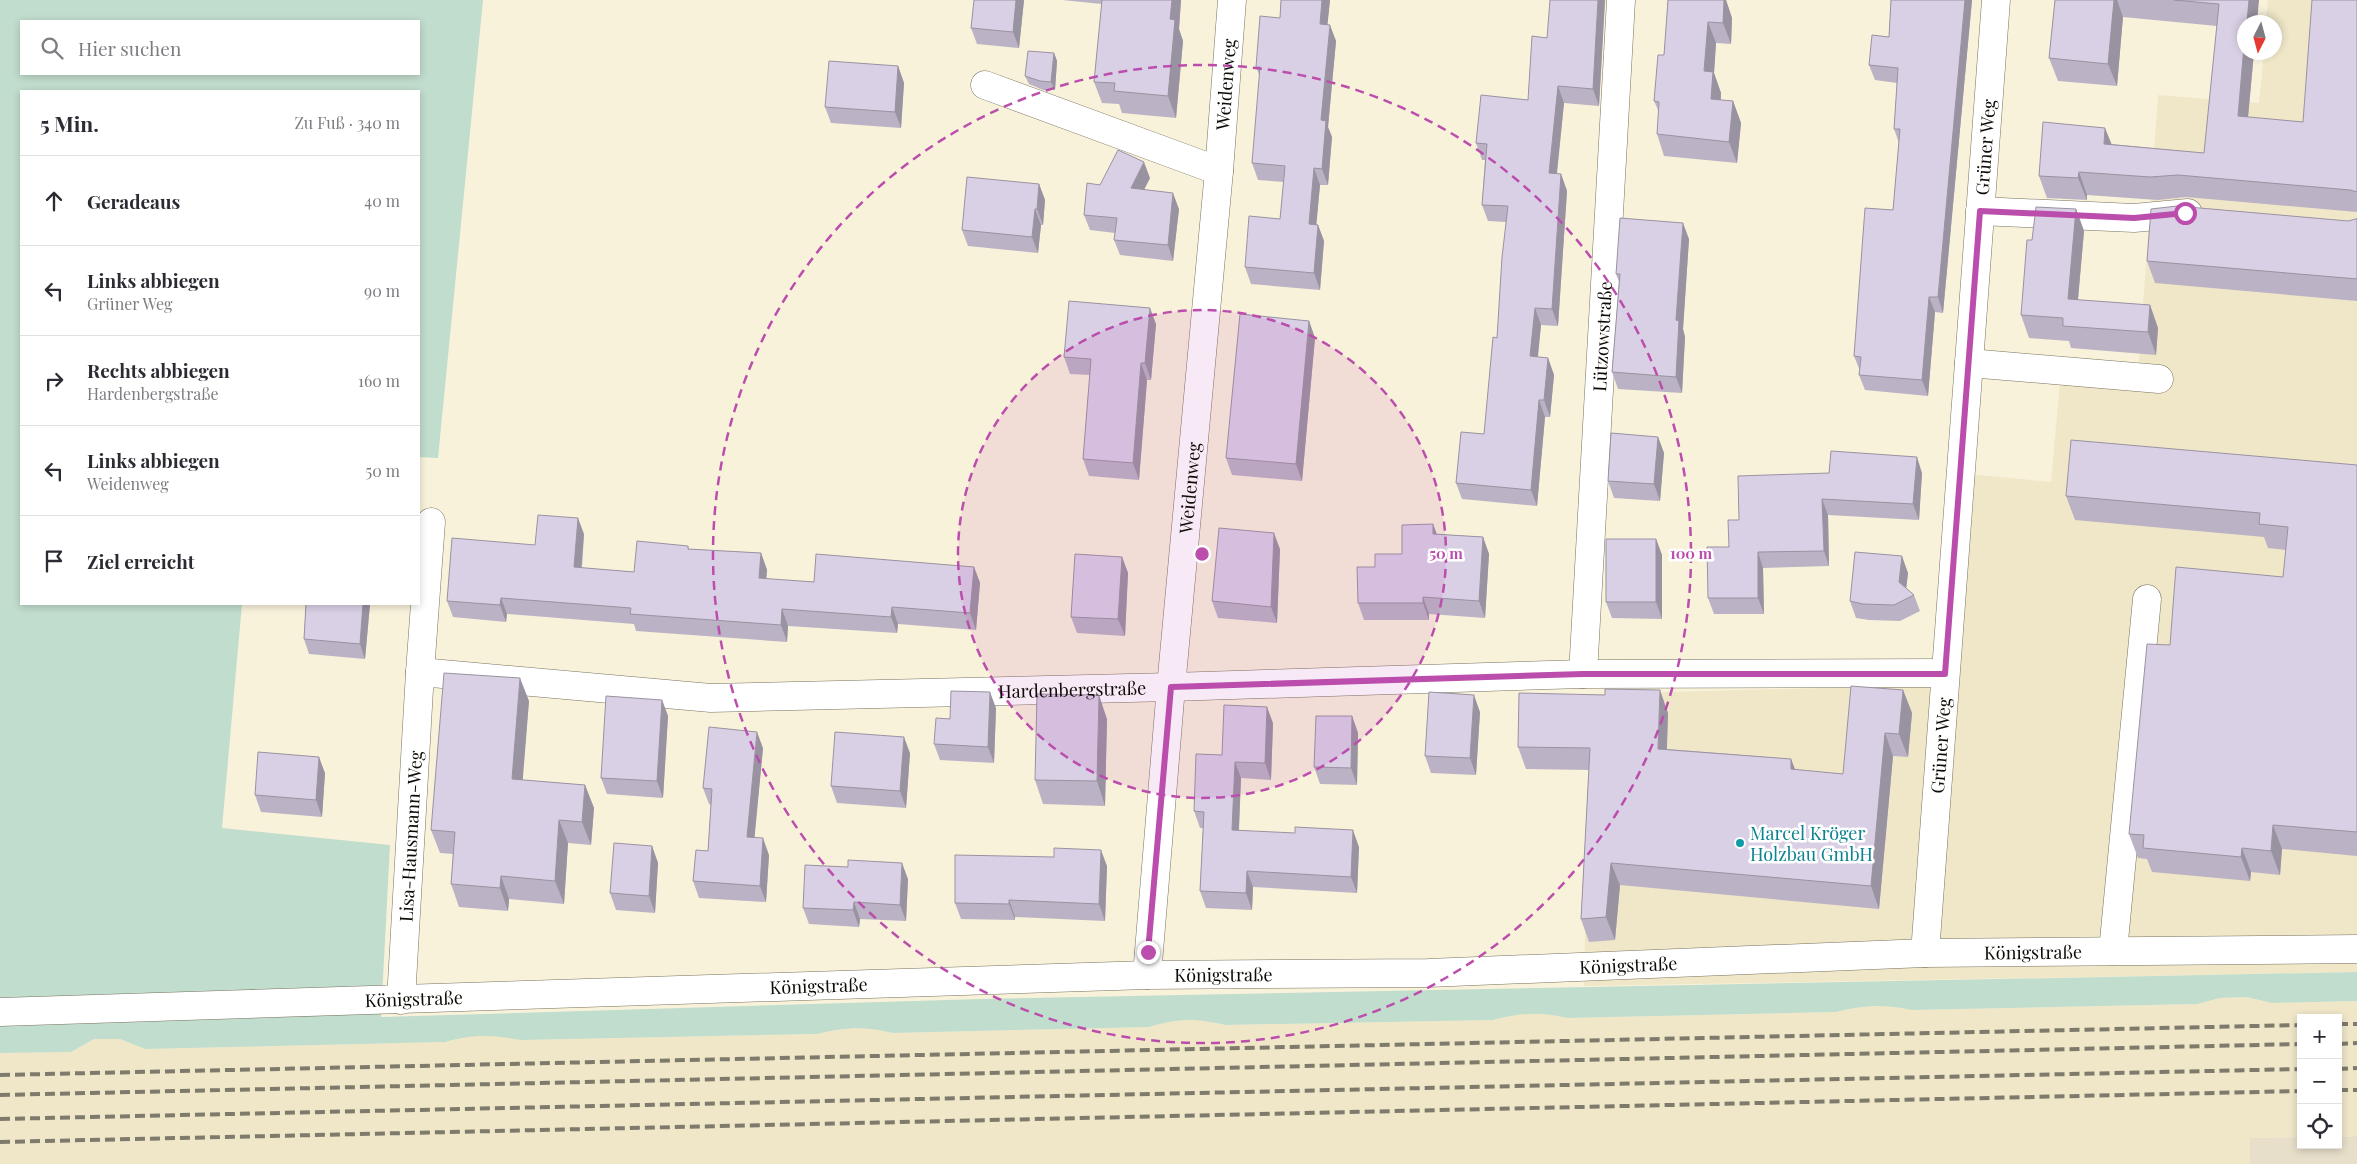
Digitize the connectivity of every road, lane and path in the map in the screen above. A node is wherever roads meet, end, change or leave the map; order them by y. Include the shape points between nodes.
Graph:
1 (1232, 0) edge
2 (1621, 0) edge
3 (1996, 0) edge
4 (985, 85) dead end
5 (1219, 171) junction
6 (1980, 211) junction
7 (2214, 215) edge
8 (1969, 363) junction
9 (2159, 379) dead end
10 (431, 522) dead end
11 (2147, 599) dead end
12 (420, 672) junction
13 (1583, 674) junction
14 (1945, 674) junction
15 (1171, 687) junction
16 (2357, 949) edge
17 (2113, 951) junction
18 (1925, 953) junction
19 (1147, 975) junction
20 (400, 1000) junction
21 (0, 1012) edge

1 - 5 street, Weidenweg
2 - 13 street, Lützowstraße
3 - 6 street, Grüner Weg
4 - 5 street
5 - 15 street, Weidenweg
6 - 7 street via 2134,218 2185,213
6 - 8 street, Grüner Weg
8 - 9 street
8 - 14 street, Grüner Weg
10 - 12 street, Lisa-Hausmann-Weg
11 - 17 street
12 - 15 street, Hardenbergstraße via 711,698
12 - 20 street, Lisa-Hausmann-Weg
13 - 14 street, Hardenbergstraße
13 - 15 street, Hardenbergstraße
14 - 18 street, Grüner Weg
15 - 19 street, Weidenweg
16 - 17 street, Königstraße
17 - 18 street, Königstraße
18 - 19 street, Königstraße via 1428,973
19 - 20 street, Königstraße
20 - 21 street, Königstraße

